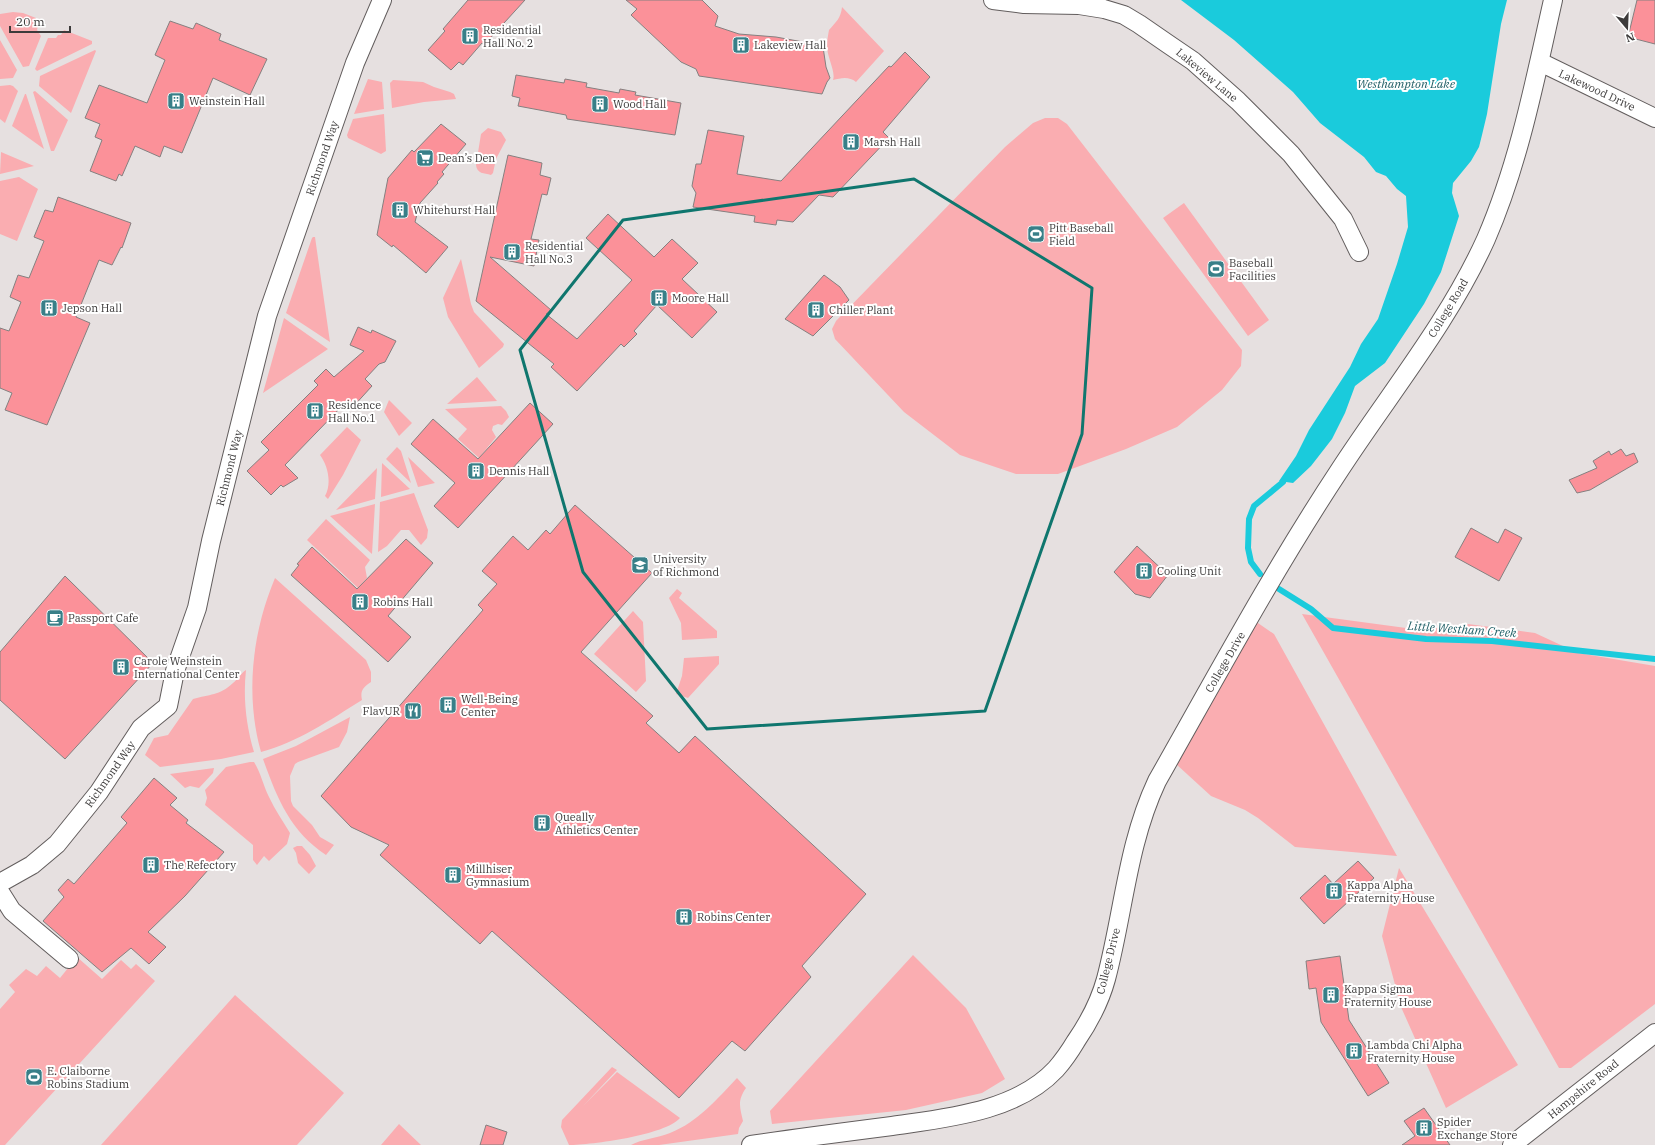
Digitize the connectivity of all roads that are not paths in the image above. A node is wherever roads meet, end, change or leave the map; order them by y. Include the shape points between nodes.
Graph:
1 (382, 0) edge
2 (993, 0) edge
3 (1553, 0) edge
4 (1540, 62) junction
5 (1655, 118) edge
6 (1360, 252) dead end
7 (1271, 582) joint
8 (0, 882) edge
9 (0, 892) edge
10 (69, 960) dead end
11 (1655, 1033) edge
12 (751, 1145) edge
13 (1512, 1145) edge

1 - 8 street, Richmond Way via 355,63 267,316 211,541 197,608 175,671 168,706 141,728 99,792 56,844 32,865
2 - 6 street, Lakeview Lane via 1024,4 1079,5 1124,15 1193,61 1291,154 1343,219
3 - 4 street, College Road
4 - 5 street, Lakewood Drive
4 - 7 street, College Road via 1508,179 1476,259 1450,308 1338,471
7 - 12 street, College Drive via 1157,780 1146,804 1134,844 1105,980 1084,1030 1055,1070 1011,1100 983,1110 942,1119
9 - 10 street via 12,911
11 - 13 street, Hampshire Road

